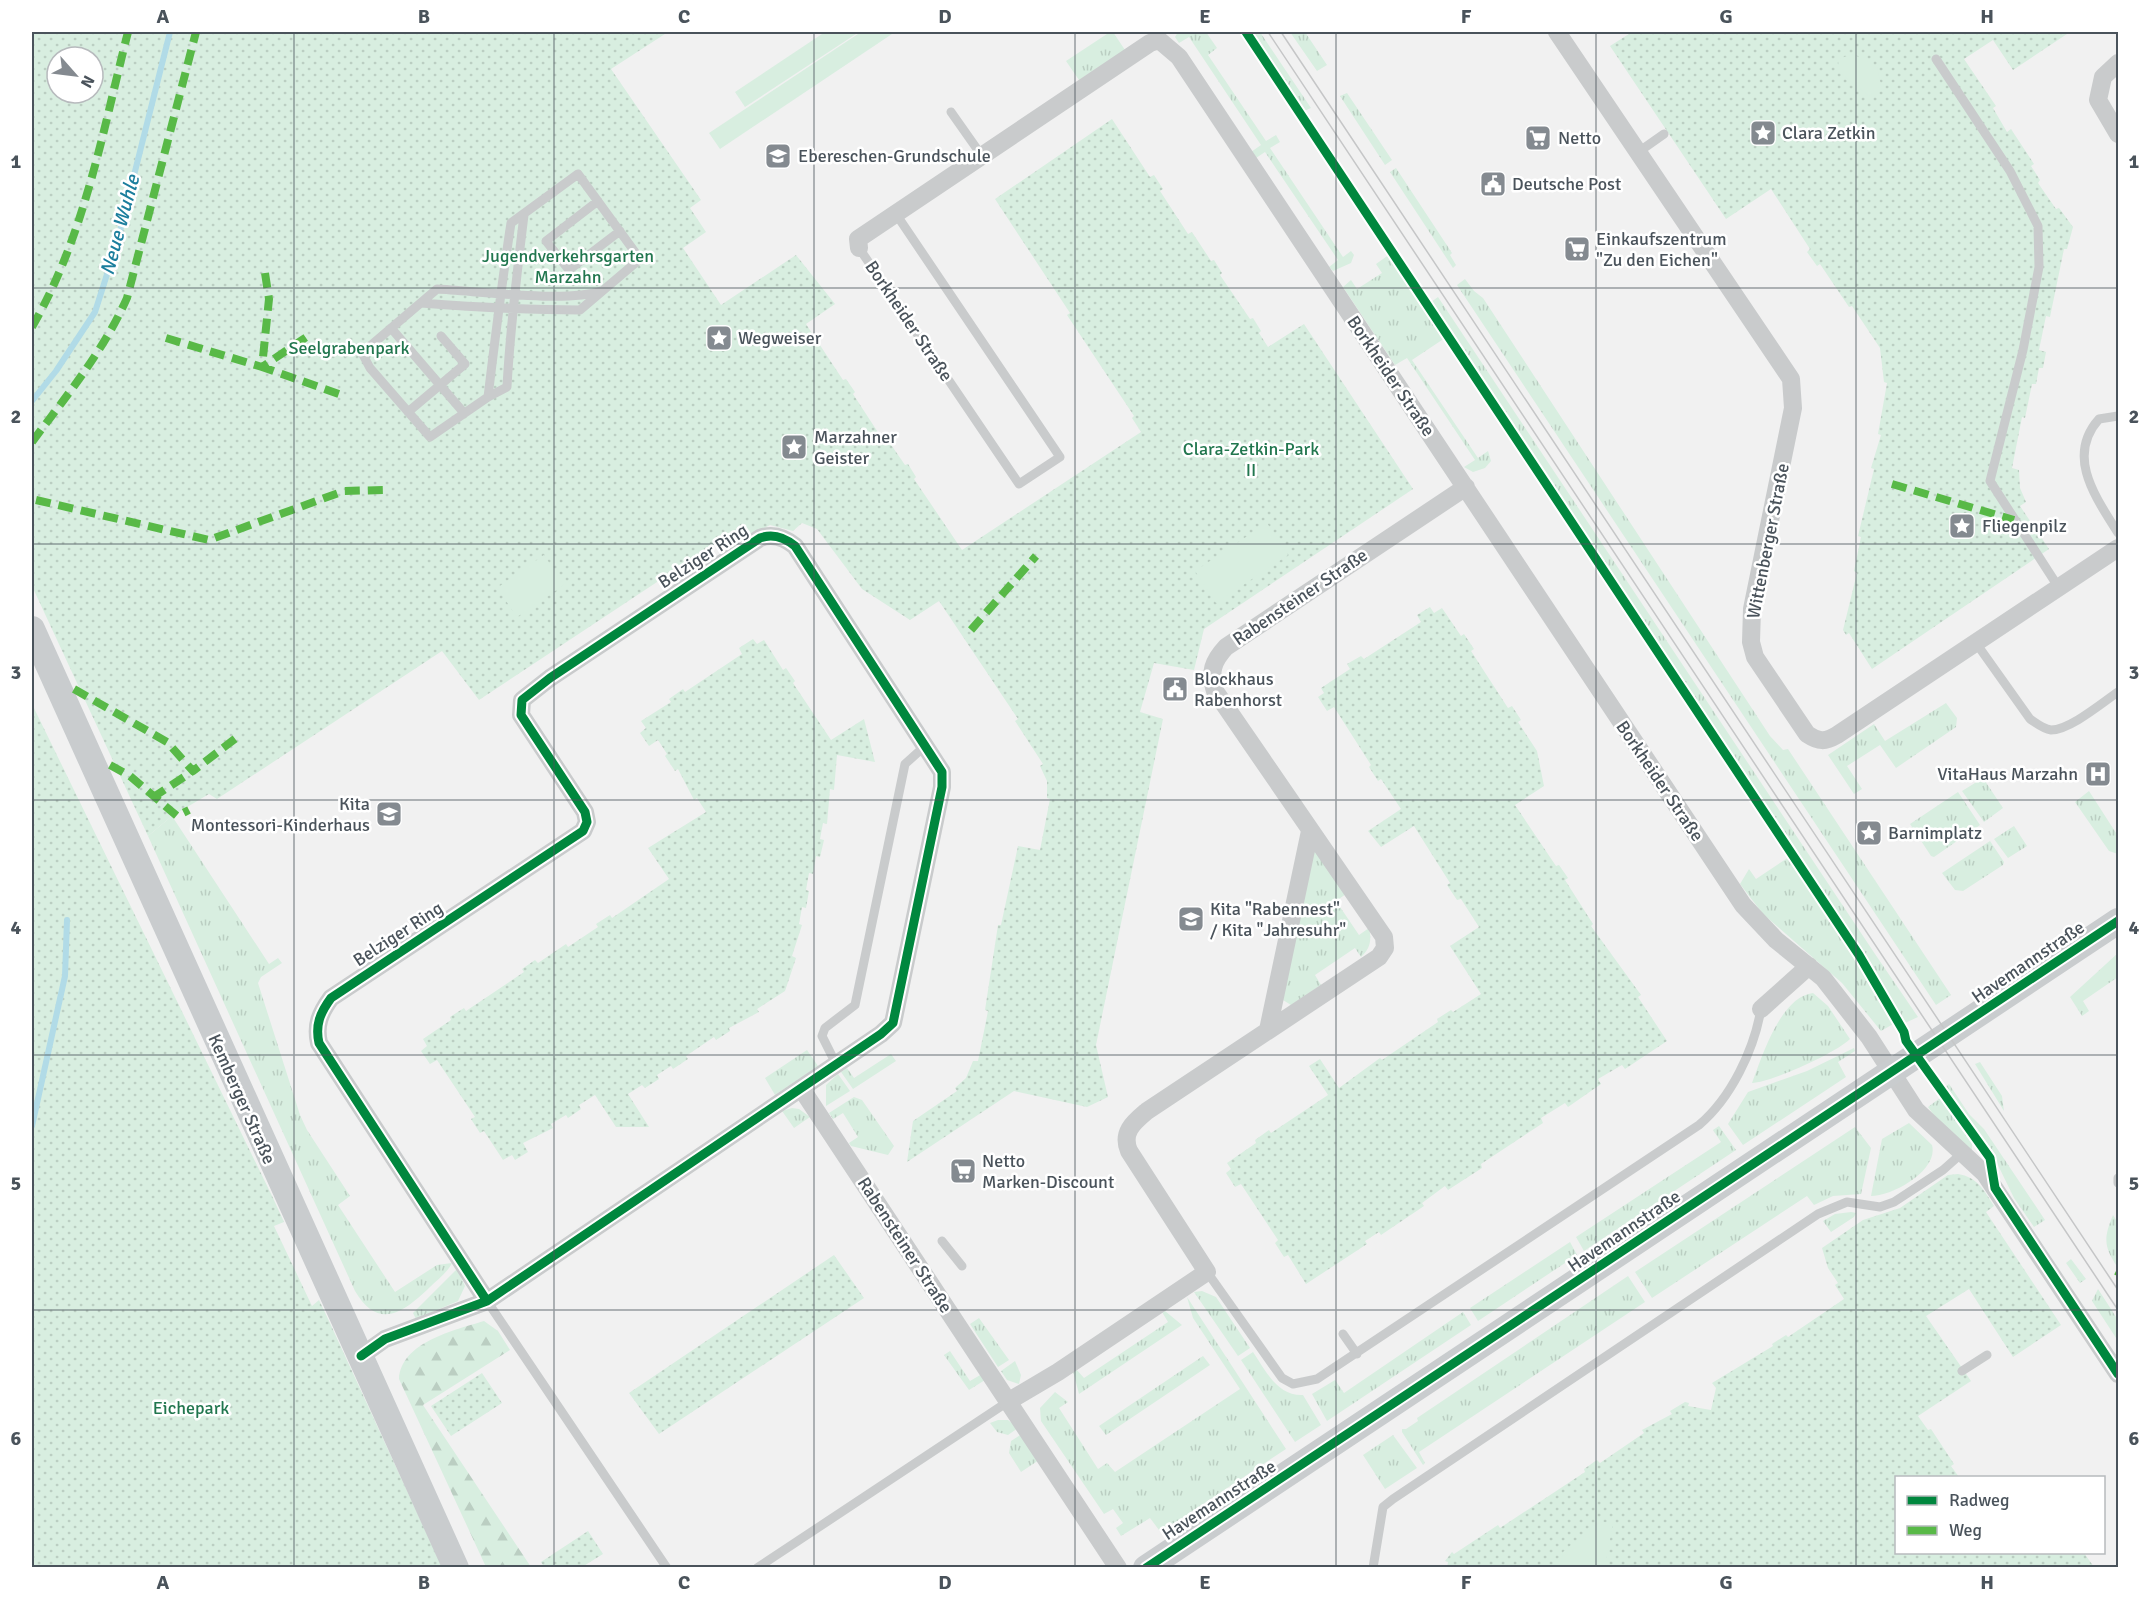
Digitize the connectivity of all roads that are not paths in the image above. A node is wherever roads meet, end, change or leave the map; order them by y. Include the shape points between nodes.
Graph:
1 (1558, 32) edge
2 (1936, 59) dead end
3 (2118, 63) edge
4 (951, 112) dead end
5 (1664, 134) dead end
6 (2118, 134) edge
7 (1637, 153) junction
8 (982, 156) junction
9 (598, 201) junction
10 (896, 214) junction
11 (524, 215) junction
12 (620, 231) junction
13 (859, 248) joint
14 (601, 291) junction
15 (500, 292) junction
16 (515, 294) junction
17 (420, 303) junction
18 (498, 309) junction
19 (512, 310) junction
20 (392, 328) junction
21 (441, 336) dead end
22 (440, 386) junction
23 (488, 397) junction
24 (408, 412) junction
25 (464, 413) junction
26 (2118, 416) edge
27 (1466, 487) junction
28 (2118, 533) edge
29 (2118, 548) edge
30 (2059, 588) junction
31 (32, 629) edge
32 (1976, 643) junction
33 (2118, 692) edge
34 (925, 746) junction
35 (1310, 831) junction
36 (2118, 921) edge
37 (1809, 966) junction
38 (1761, 1009) joint
39 (1268, 1030) junction
40 (836, 1064) junction
41 (1892, 1073) junction
42 (801, 1088) junction
43 (1961, 1154) junction
44 (942, 1241) dead end
45 (962, 1266) dead end
46 (1207, 1272) junction
47 (487, 1300) junction
48 (1343, 1334) dead end
49 (1357, 1354) junction
50 (1987, 1355) dead end
51 (361, 1356) junction
52 (1962, 1371) dead end
53 (2118, 1374) edge
54 (1009, 1401) junction
55 (456, 1568) edge
56 (667, 1568) edge
57 (757, 1568) edge
58 (1118, 1568) edge
59 (1146, 1568) edge
60 (1373, 1568) edge

1 - 7 street, Wittenberger Straße
2 - 30 lane via 2010,171 2038,226 2039,267 1990,481
3 - 6 street via 2103,77 2098,100
4 - 8 lane
5 - 7 lane
7 - 32 street, Wittenberger Straße via 1761,344 1791,379 1793,408 1752,609 1751,642 1755,657 1802,729 1816,740 1826,741
8 - 10 street, Borkheider Straße
8 - 27 street, Borkheider Straße via 1150,43 1165,43 1179,57
9 - 11 lane via 578,174
9 - 12 lane
9 - 12 lane via 546,241 569,270
10 - 13 street, Borkheider Straße via 858,239
10 - 13 lane, Borkheider Straße via 1060,458 1019,484
11 - 15 lane via 511,223
11 - 16 lane
12 - 14 lane via 640,259
14 - 16 lane via 586,296
14 - 19 lane via 580,310
15 - 16 lane
15 - 17 lane via 437,289
15 - 18 lane
16 - 19 lane
17 - 18 lane
17 - 20 lane
18 - 19 lane
18 - 23 lane
19 - 23 lane via 507,387
20 - 22 lane
20 - 24 lane via 362,353
21 - 22 lane via 465,364
22 - 24 lane
22 - 25 lane
23 - 25 lane
24 - 25 lane via 430,437
26 - 28 lane via 2098,419 2085,444 2086,479
27 - 35 street, Rabensteiner Straße via 1226,646 1216,658 1211,679 1215,691
27 - 37 street, Borkheider Straße via 1743,905
29 - 30 street, Wittenberger Straße
30 - 32 street, Wittenberger Straße
31 - 51 main road, Kemberger Straße via 316,1264
32 - 33 lane via 2030,719 2042,727 2051,730 2065,726
34 - 40 lane via 905,764 855,1005 825,1028 822,1036
34 - 40 street, Belziger Ring via 942,771 942,787 893,1023
34 - 47 street, Belziger Ring via 795,546 787,539 769,535 638,618 522,700 521,715 585,812 587,822 583,831 331,998 316,1029 319,1043 352,1096
35 - 39 street
35 - 39 street, Rabensteiner Straße via 1384,938 1385,948 1379,957
36 - 41 main road, Havemannstraße
37 - 38 street
37 - 41 street via 1869,1037
38 - 49 lane via 1758,1027 1731,1088 1709,1116
39 - 46 street, Rabensteiner Straße via 1147,1111 1127,1132 1126,1144 1136,1163
40 - 42 street, Belziger Ring
41 - 43 street via 1916,1110
41 - 59 main road, Havemannstraße
42 - 47 street, Belziger Ring
42 - 54 street, Rabensteiner Straße
43 - 53 street via 1995,1188
43 - 60 lane via 1894,1202 1880,1207 1847,1202 1818,1214 1394,1499 1383,1507
44 - 45 lane
46 - 49 lane, Rabensteiner Straße via 1282,1378 1293,1384 1317,1380
46 - 54 street
47 - 51 street, Belziger Ring via 385,1339
47 - 56 lane
48 - 49 lane
50 - 52 lane
51 - 55 main road, Kemberger Straße
54 - 57 lane
54 - 58 street, Rabensteiner Straße

